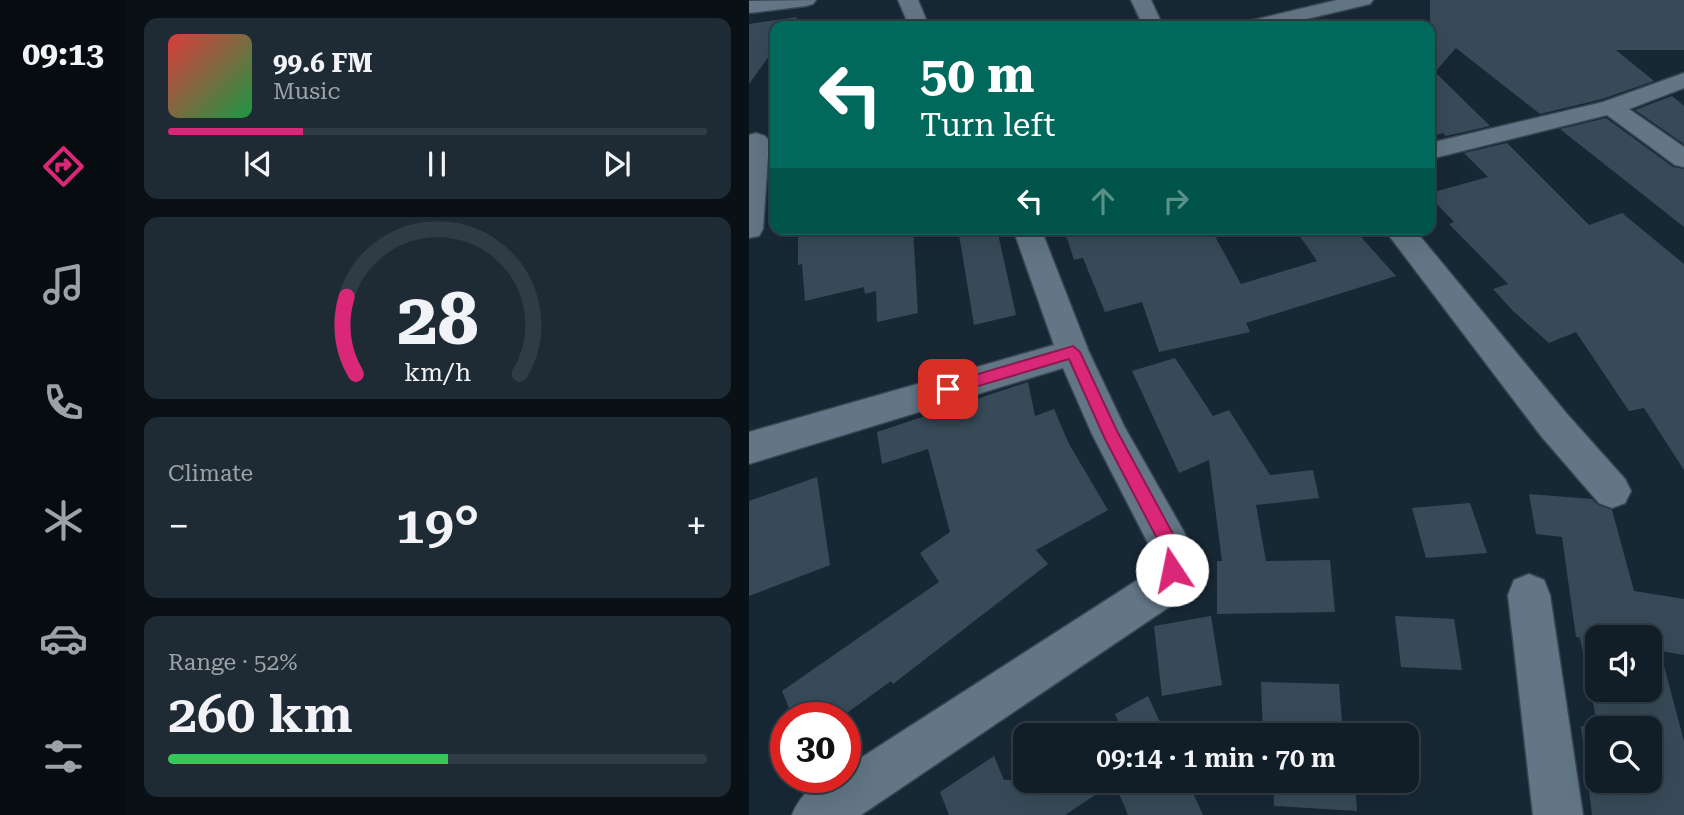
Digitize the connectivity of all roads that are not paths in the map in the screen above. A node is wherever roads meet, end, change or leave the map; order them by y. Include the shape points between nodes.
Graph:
1 (806, 0) edge
2 (908, 0) edge
3 (1141, 0) edge
4 (1363, 0) edge
5 (749, 7) edge
6 (917, 21) edge
7 (1151, 21) edge
8 (1273, 21) edge
9 (1684, 80) edge
10 (1611, 107) junction
11 (760, 140) edge
12 (1435, 150) edge
13 (1684, 159) edge
14 (749, 229) edge
15 (1029, 235) edge
16 (1403, 235) edge
17 (1073, 352) junction
18 (749, 448) edge
19 (1612, 491) dead end
20 (1529, 594) dead end
21 (817, 815) edge
22 (1558, 815) edge

1 - 5 street
2 - 6 street
3 - 7 street
4 - 8 street
9 - 10 street
10 - 12 street
10 - 13 street
11 - 14 street
15 - 17 street
16 - 19 street
17 - 18 street
17 - 21 street via 1110,434 1170,545 1172,570 1157,591
20 - 22 street

